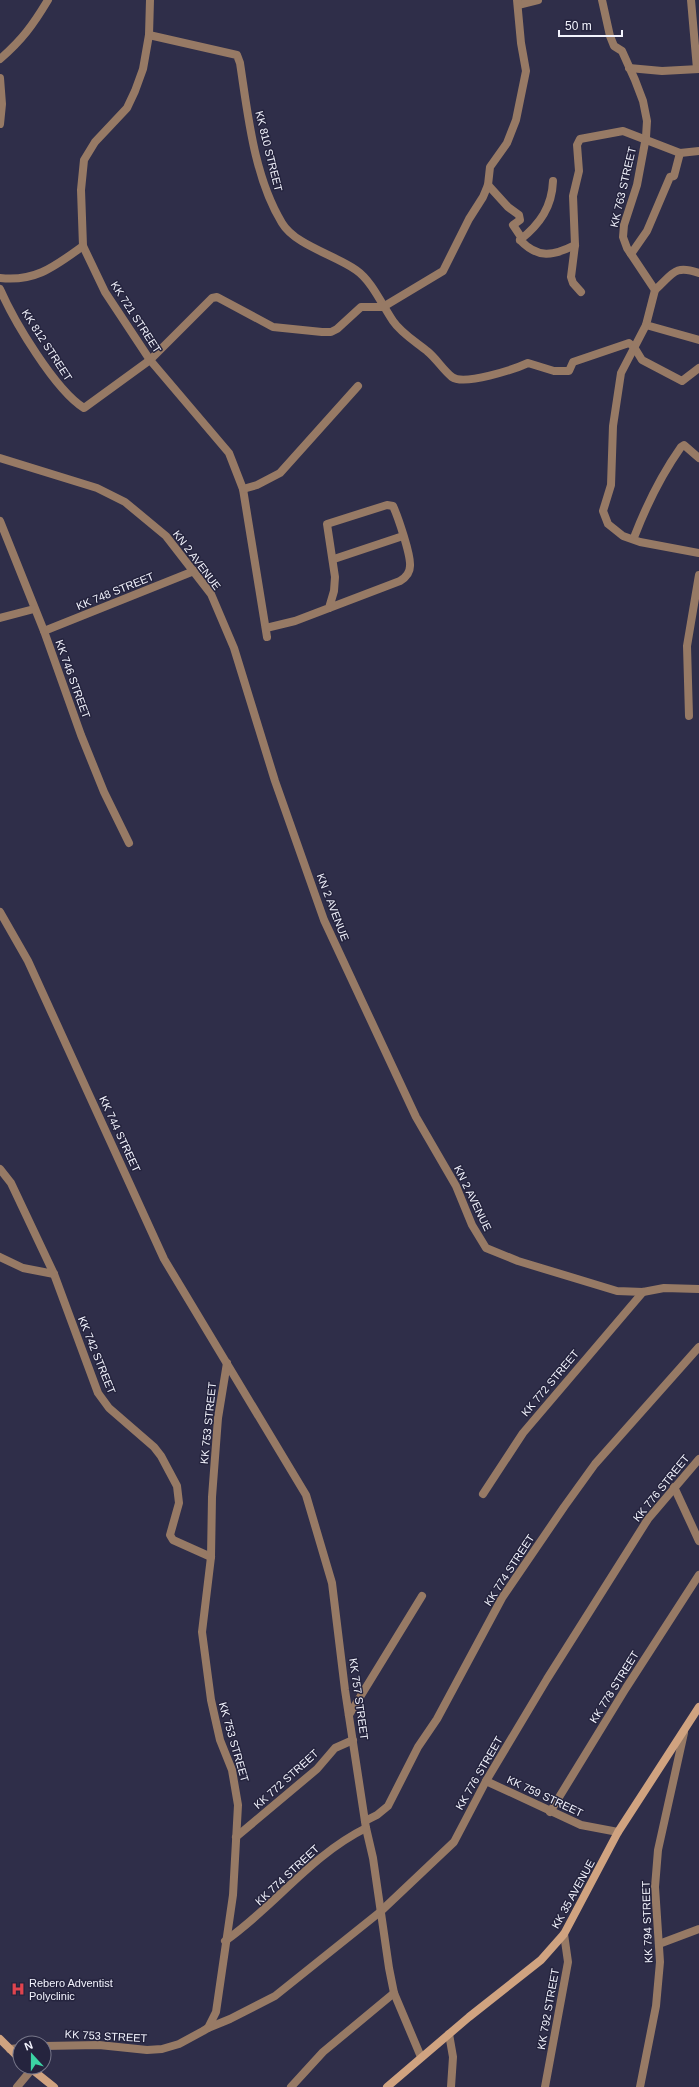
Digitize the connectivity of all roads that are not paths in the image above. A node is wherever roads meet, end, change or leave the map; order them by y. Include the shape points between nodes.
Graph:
1 (48, 0) edge
2 (150, 0) edge
3 (538, 0) edge
4 (602, 0) edge
5 (691, 0) edge
6 (518, 2) edge
7 (149, 35) junction
8 (0, 59) edge
9 (629, 68) junction
10 (698, 69) edge
11 (0, 78) edge
12 (0, 124) edge
13 (646, 140) junction
14 (699, 151) edge
15 (680, 153) junction
16 (554, 181) dead end
17 (488, 185) junction
18 (520, 240) junction
19 (575, 245) junction
20 (83, 246) junction
21 (631, 254) junction
22 (699, 273) edge
23 (0, 278) edge
24 (0, 289) edge
25 (655, 290) junction
26 (580, 292) dead end
27 (383, 307) junction
28 (646, 325) junction
29 (699, 340) edge
30 (634, 347) junction
31 (150, 360) junction
32 (699, 368) edge
33 (358, 386) dead end
34 (0, 458) edge
35 (699, 458) edge
36 (243, 489) junction
37 (0, 521) edge
38 (635, 535) dead end
39 (403, 536) junction
40 (699, 553) edge
41 (334, 559) junction
42 (194, 571) junction
43 (699, 575) edge
44 (329, 608) junction
45 (34, 609) junction
46 (0, 618) edge
47 (266, 628) junction
48 (44, 632) junction
49 (267, 637) dead end
50 (689, 716) dead end
51 (129, 843) dead end
52 (0, 912) edge
53 (0, 1168) edge
54 (0, 1257) edge
55 (54, 1274) junction
56 (699, 1289) edge
57 (643, 1292) junction
58 (699, 1347) edge
59 (227, 1363) junction
60 (699, 1459) edge
61 (674, 1487) junction
62 (484, 1494) dead end
63 (699, 1541) edge
64 (211, 1557) junction
65 (699, 1575) edge
66 (422, 1596) dead end
67 (699, 1708) edge
68 (349, 1715) junction
69 (684, 1733) junction
70 (353, 1740) junction
71 (486, 1781) junction
72 (550, 1812) junction
73 (366, 1824) junction
74 (618, 1832) junction
75 (236, 1838) junction
76 (380, 1912) junction
77 (699, 1929) edge
78 (564, 1934) junction
79 (225, 1941) junction
80 (659, 1944) junction
81 (394, 1993) junction
82 (208, 2028) junction
83 (450, 2034) junction
84 (0, 2039) edge
85 (52, 2046) edge
86 (10, 2049) edge
87 (421, 2057) junction
88 (26, 2075) edge
89 (39, 2075) edge
90 (17, 2087) edge
91 (54, 2087) edge
92 (291, 2087) edge
93 (386, 2087) edge
94 (451, 2087) edge
95 (545, 2087) edge
96 (640, 2087) edge

1 - 8 street via 20,42
2 - 7 street, KK 721 STREET
3 - 6 street
4 - 9 street, KK 763 STREET via 610,36 614,46 622,51
5 - 10 street
6 - 17 street via 526,71 516,120 507,143 490,167
7 - 20 street, KK 721 STREET via 143,69 127,108 95,142 84,160 81,190
7 - 27 street, KK 810 STREET via 237,55 257,158 271,201 283,225 299,238 356,269
9 - 10 street
9 - 13 street, KK 763 STREET via 643,101 647,121
11 - 12 street
13 - 15 street
13 - 19 street via 623,131 586,137 578,141 579,171 573,196
13 - 21 street, KK 763 STREET via 637,185 624,225 623,237
14 - 15 street
15 - 21 street via 674,176 670,177 647,231
16 - 18 street via 549,206 541,219
17 - 18 street via 519,215 520,220 513,225
17 - 27 street via 443,271
18 - 19 street via 532,251 545,254 560,253
19 - 26 street via 571,277
20 - 23 street via 34,277 14,280
20 - 31 street, KK 721 STREET via 105,292
21 - 25 street, KK 763 STREET
22 - 25 street via 685,268 679,269
24 - 31 street, KK 812 STREET via 59,386 84,408
25 - 28 street
27 - 30 street, KK 810 STREET via 395,325 431,354 453,378 480,377 528,363 554,371 569,370 573,362 600,352 629,343
27 - 31 street, KK 812 STREET via 361,307 337,329 322,332 273,327 217,297 212,298
28 - 29 street
28 - 30 street
30 - 32 street via 642,360 682,381
30 - 40 street via 621,373 613,426 611,485 602,511 608,524 623,536 640,542
31 - 36 street, KK 721 STREET via 229,453
33 - 36 street via 280,473
34 - 42 street, KN 2 AVENUE via 97,488 126,502 166,536
35 - 38 street via 684,445 681,447 666,467
36 - 47 street, KK 721 STREET
37 - 45 street, KK 746 STREET
39 - 41 street
39 - 41 street via 390,505 330,523 327,528
39 - 44 street via 410,557 410,568 405,578
41 - 44 street via 334,591
42 - 48 street, KK 748 STREET
42 - 57 street, KN 2 AVENUE via 211,594 234,648 275,781 324,920 416,1117 456,1186 472,1225 486,1248 597,1286 618,1291
43 - 50 street via 687,646
44 - 47 street via 295,621
45 - 46 street
45 - 48 street, KK 746 STREET
47 - 49 street, KK 721 STREET
48 - 51 street, KK 746 STREET via 81,735 104,792
52 - 59 street, KK 744 STREET via 28,961 164,1259
53 - 55 street, KK 742 STREET via 11,1183
54 - 55 street via 23,1268
55 - 64 street, KK 742 STREET via 98,1393 109,1408 154,1447 177,1486 179,1503 170,1535 173,1540
56 - 57 street, KN 2 AVENUE via 664,1288
57 - 62 street, KK 772 STREET via 523,1433
58 - 73 street, KK 774 STREET via 595,1464 564,1507 502,1598 437,1720 418,1746 388,1806
59 - 64 street, KK 753 STREET via 218,1418 212,1497
59 - 68 street, KK 757 STREET via 306,1495 332,1583
60 - 61 street, KK 776 STREET
61 - 63 street
61 - 71 street, KK 776 STREET via 648,1519
64 - 75 street, KK 753 STREET via 202,1632 210,1700 236,1790
65 - 72 street, KK 778 STREET
66 - 68 street
67 - 69 main road, KK 35 AVENUE
68 - 70 street, KK 757 STREET
69 - 74 main road, KK 35 AVENUE
69 - 80 street, KK 794 STREET via 658,1850 655,1887
70 - 73 street, KK 757 STREET
70 - 75 street, KK 772 STREET via 335,1748 317,1769
71 - 72 street, KK 759 STREET
71 - 76 street, KK 776 STREET via 454,1842
72 - 74 street, KK 759 STREET via 581,1825
73 - 76 street, KK 757 STREET
73 - 79 street, KK 774 STREET via 332,1848 260,1914
74 - 78 main road, KK 35 AVENUE
75 - 79 street, KK 753 STREET via 233,1895
76 - 81 street, KK 757 STREET
76 - 82 street, KK 776 STREET via 275,1996
77 - 80 street
78 - 83 main road, KK 35 AVENUE via 541,1960
78 - 95 street, KK 792 STREET via 568,1962
79 - 82 street, KK 753 STREET via 216,2012
80 - 96 street, KK 794 STREET via 656,2006
81 - 87 street, KK 757 STREET
81 - 92 street via 323,2052
82 - 85 street, KK 753 STREET via 179,2044 162,2049 99,2045
83 - 87 main road, KK 35 AVENUE
83 - 94 street via 453,2057
84 - 86 main road
87 - 93 main road, KK 35 AVENUE
88 - 90 street
89 - 91 main road

